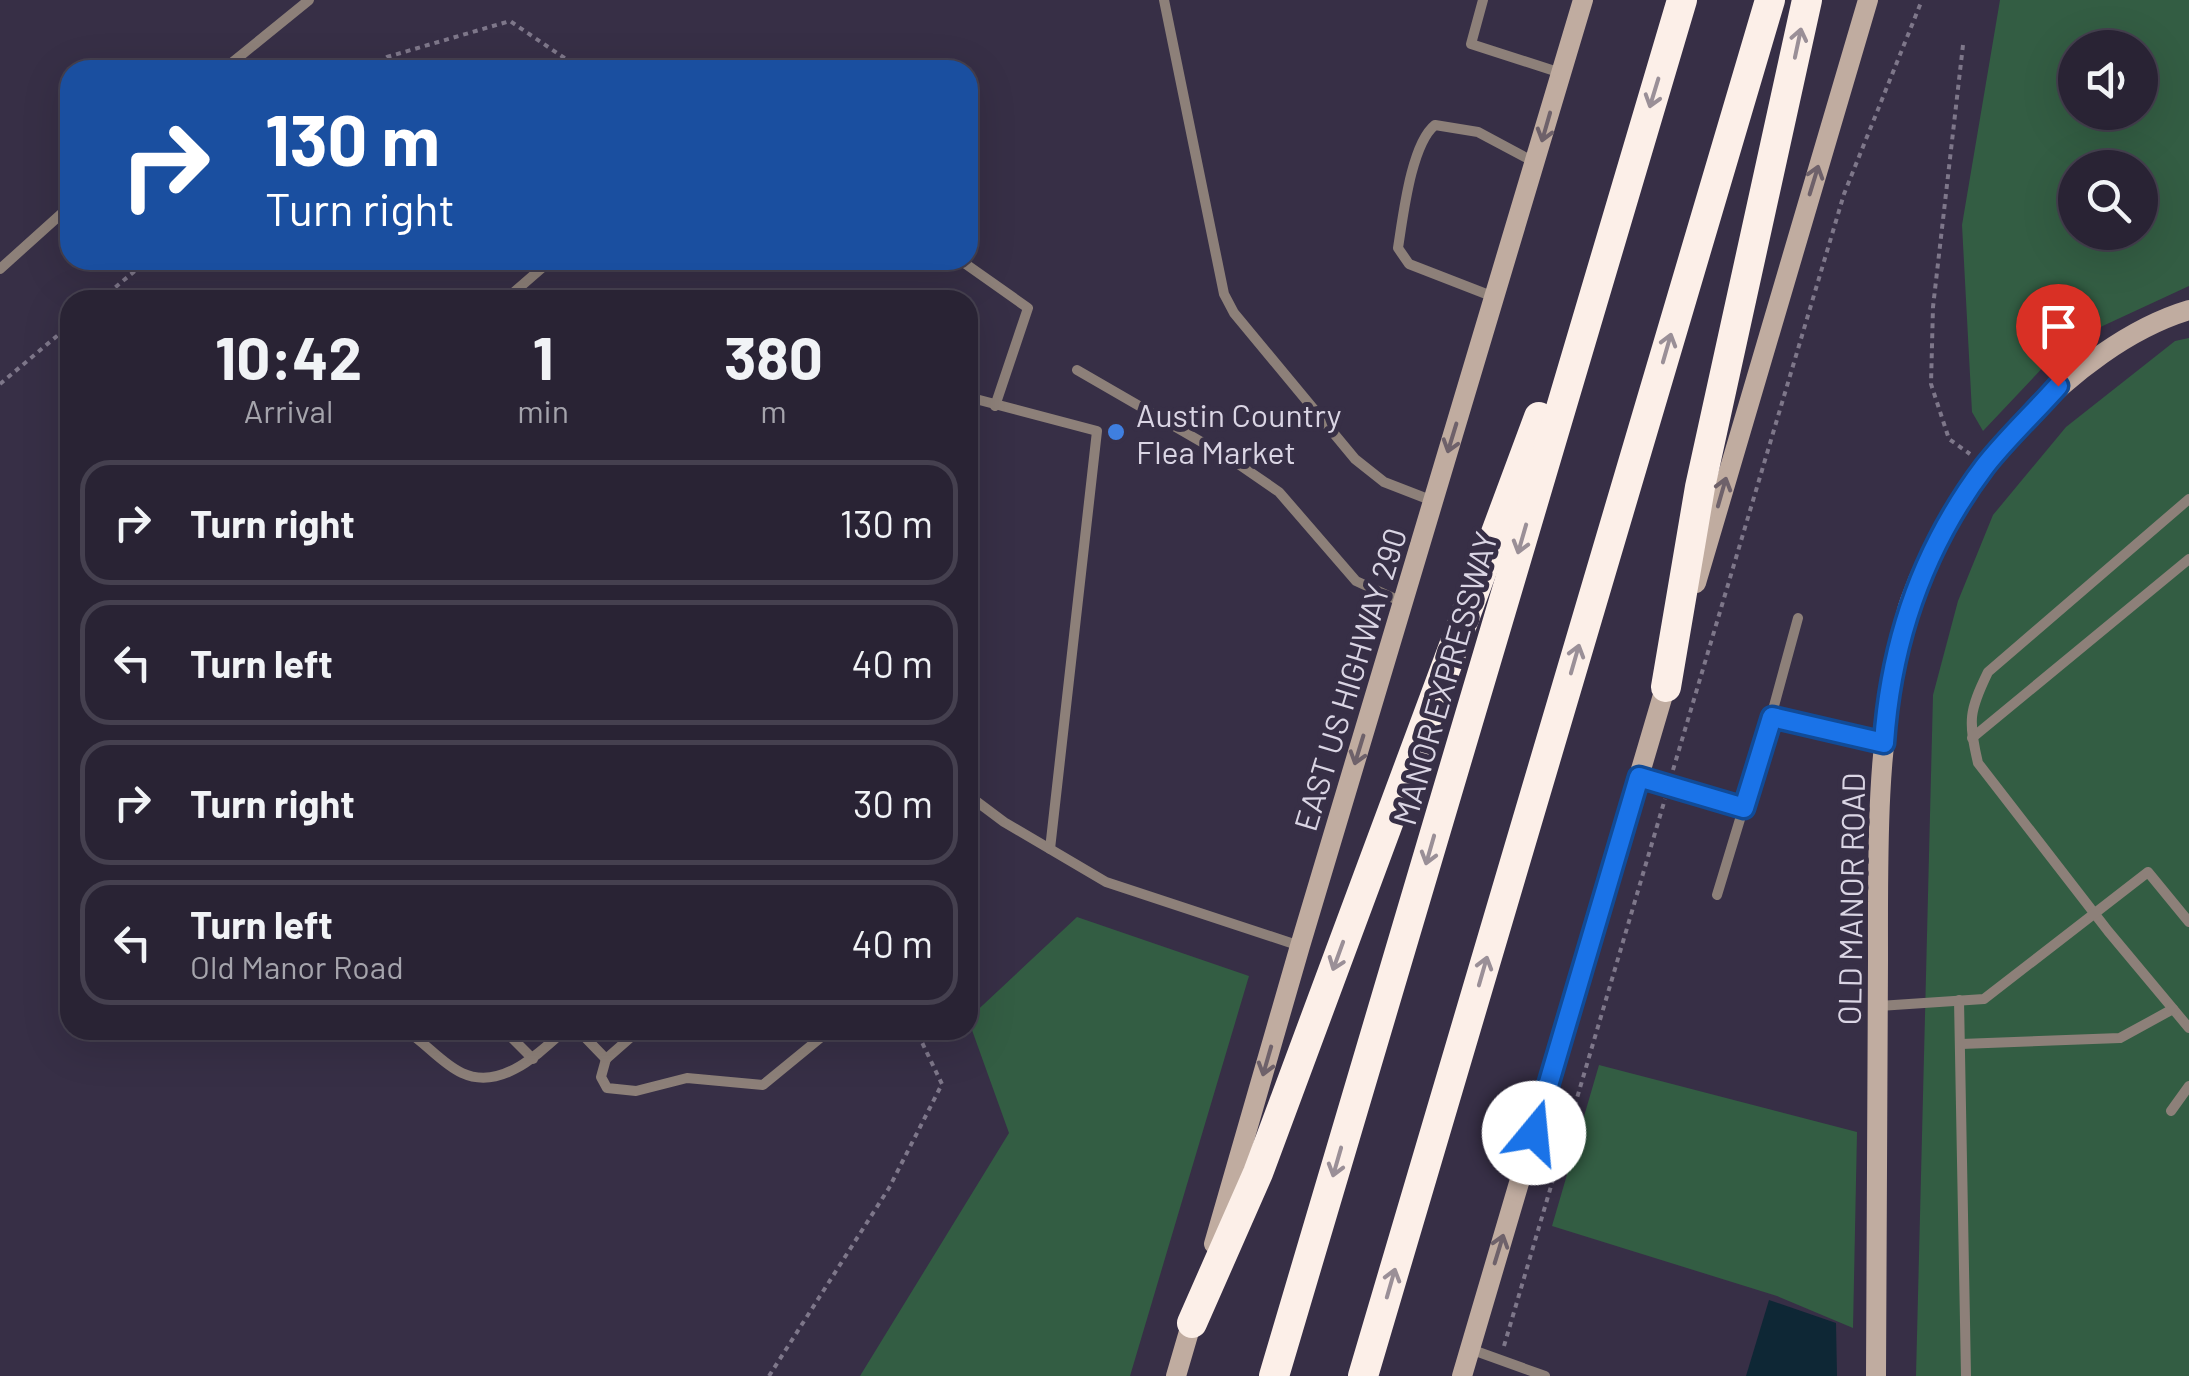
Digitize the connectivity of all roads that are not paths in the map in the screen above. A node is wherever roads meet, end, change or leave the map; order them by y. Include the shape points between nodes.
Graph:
1 (308, 0) edge
2 (1483, 0) edge
3 (1584, 0) edge
4 (1682, 0) edge
5 (1770, 0) edge
6 (1807, 0) edge
7 (1868, 0) edge
8 (1163, 2) edge
9 (234, 60) edge
10 (1562, 73) junction
11 (1536, 163) junction
12 (60, 215) edge
13 (0, 269) edge
14 (539, 270) edge
15 (974, 270) edge
16 (516, 290) edge
17 (1495, 297) junction
18 (2189, 310) edge
19 (1590, 311) junction
20 (1077, 370) dead end
21 (978, 400) edge
22 (996, 406) junction
23 (2189, 500) edge
24 (1434, 501) junction
25 (2189, 559) edge
26 (1403, 602) junction
27 (1798, 618) dead end
28 (1666, 687) junction
29 (1772, 717) junction
30 (1972, 738) junction
31 (1884, 743) junction
32 (1639, 777) junction
33 (978, 802) edge
34 (1744, 808) junction
35 (1050, 849) junction
36 (1716, 895) dead end
37 (2094, 912) junction
38 (2189, 922) edge
39 (1300, 946) junction
40 (1960, 1000) junction
41 (1878, 1006) junction
42 (2173, 1009) junction
43 (2189, 1028) edge
44 (418, 1040) edge
45 (514, 1040) edge
46 (554, 1040) edge
47 (588, 1040) edge
48 (628, 1040) edge
49 (818, 1040) edge
50 (1961, 1044) junction
51 (533, 1059) junction
52 (606, 1059) junction
53 (2189, 1086) edge
54 (2171, 1111) dead end
55 (1192, 1324) junction
56 (1470, 1349) junction
57 (1176, 1376) edge
58 (1274, 1376) edge
59 (1363, 1376) edge
60 (1462, 1376) edge
61 (1546, 1376) edge
62 (1876, 1376) edge
63 (1966, 1376) edge

1 - 9 lane
2 - 10 lane via 1472,44
3 - 10 main road, EAST US HIGHWAY 290
4 -> 19 highway, MANOR EXPRESSWAY
59 -> 5 highway
28 -> 6 highway via 1700,487
28 -> 7 main road
8 - 24 lane via 1224,294 1234,314 1354,459 1384,482
10 -> 11 main road, EAST US HIGHWAY 290
11 - 17 main road, EAST US HIGHWAY 290
11 - 17 lane via 1478,132 1435,126 1426,133 1398,248 1408,264
12 - 13 lane
14 - 16 lane
15 - 22 lane via 1028,308
17 -> 24 main road, EAST US HIGHWAY 290
18 - 31 main road, OLD MANOR ROAD via 2156,320 2058,386 1986,465 1943,530 1909,602
19 -> 55 highway via 1547,396 1258,1173
19 -> 58 highway, MANOR EXPRESSWAY
20 - 26 lane via 1279,492 1356,581
21 - 22 lane
22 - 35 lane via 1097,432
23 - 30 lane via 1988,672 1971,708
24 - 26 main road, EAST US HIGHWAY 290
25 - 30 lane
26 -> 39 main road, EAST US HIGHWAY 290
27 - 29 lane
28 - 32 main road
29 - 31 lane
29 - 34 lane
30 - 37 lane via 1978,763
31 - 41 main road, OLD MANOR ROAD
32 - 34 lane
56 -> 32 main road
33 - 35 lane
34 - 36 lane
35 - 39 lane via 1106,882
37 - 38 lane via 2148,872
37 - 40 lane via 1984,999
37 - 42 lane
39 -> 55 main road, EAST US HIGHWAY 290
40 - 41 lane
40 - 50 lane
41 - 62 main road, OLD MANOR ROAD
42 - 43 lane
42 - 50 lane via 2120,1038
44 - 51 lane via 462,1074 496,1077
45 - 51 lane
46 - 51 lane
47 - 52 lane
48 - 52 lane
49 - 52 lane via 763,1085 686,1078 636,1091 607,1088 600,1077
50 - 63 lane
53 - 54 lane
55 - 57 main road, EAST US HIGHWAY 290
56 - 60 main road
56 - 61 lane

